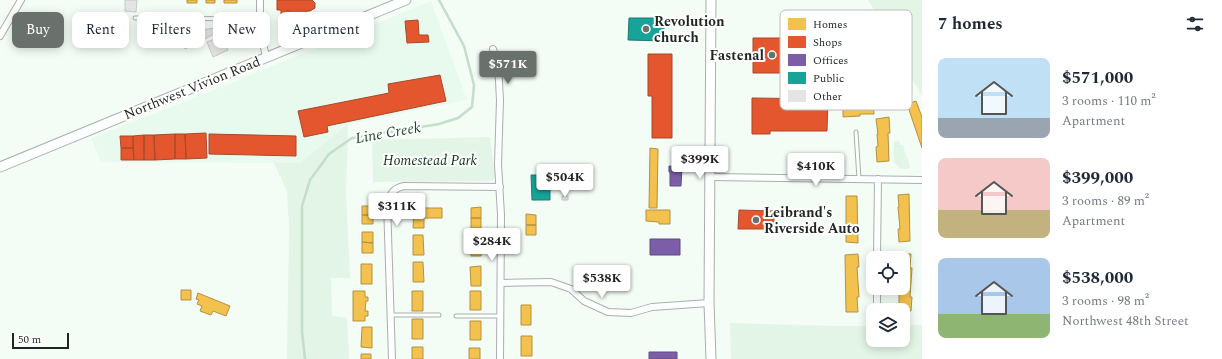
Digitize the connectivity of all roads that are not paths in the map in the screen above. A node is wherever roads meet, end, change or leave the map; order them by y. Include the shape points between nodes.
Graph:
1 (21, 0) edge
2 (260, 0) edge
3 (406, 0) edge
4 (711, 0) edge
5 (259, 12) edge
6 (135, 18) dead end
7 (213, 18) edge
8 (0, 36) edge
9 (264, 48) edge
10 (493, 49) dead end
11 (266, 57) junction
12 (856, 132) dead end
13 (0, 167) edge
14 (710, 177) junction
15 (859, 179) junction
16 (878, 179) junction
17 (922, 180) edge
18 (500, 187) junction
19 (877, 251) edge
20 (501, 283) junction
21 (709, 303) junction
22 (391, 315) junction
23 (439, 315) dead end
24 (456, 316) dead end
25 (500, 316) junction
26 (392, 359) edge
27 (500, 359) edge
28 (711, 359) edge

1 - 8 street
2 - 5 street
3 - 11 main road, Northwest Vivion Road
4 - 14 main road
6 - 7 lane
9 - 11 street
10 - 18 street via 498,63 499,78
11 - 13 main road, Northwest Vivion Road
12 - 15 lane
14 - 15 street
14 - 21 main road
15 - 16 street
16 - 17 street
16 - 19 street
18 - 20 street
18 - 22 street via 404,186 390,194 387,202
20 - 21 street via 551,282 571,289 584,301 608,312 631,313 652,307
20 - 25 street
21 - 28 main road
22 - 23 lane
22 - 26 street
24 - 25 lane
25 - 27 street

